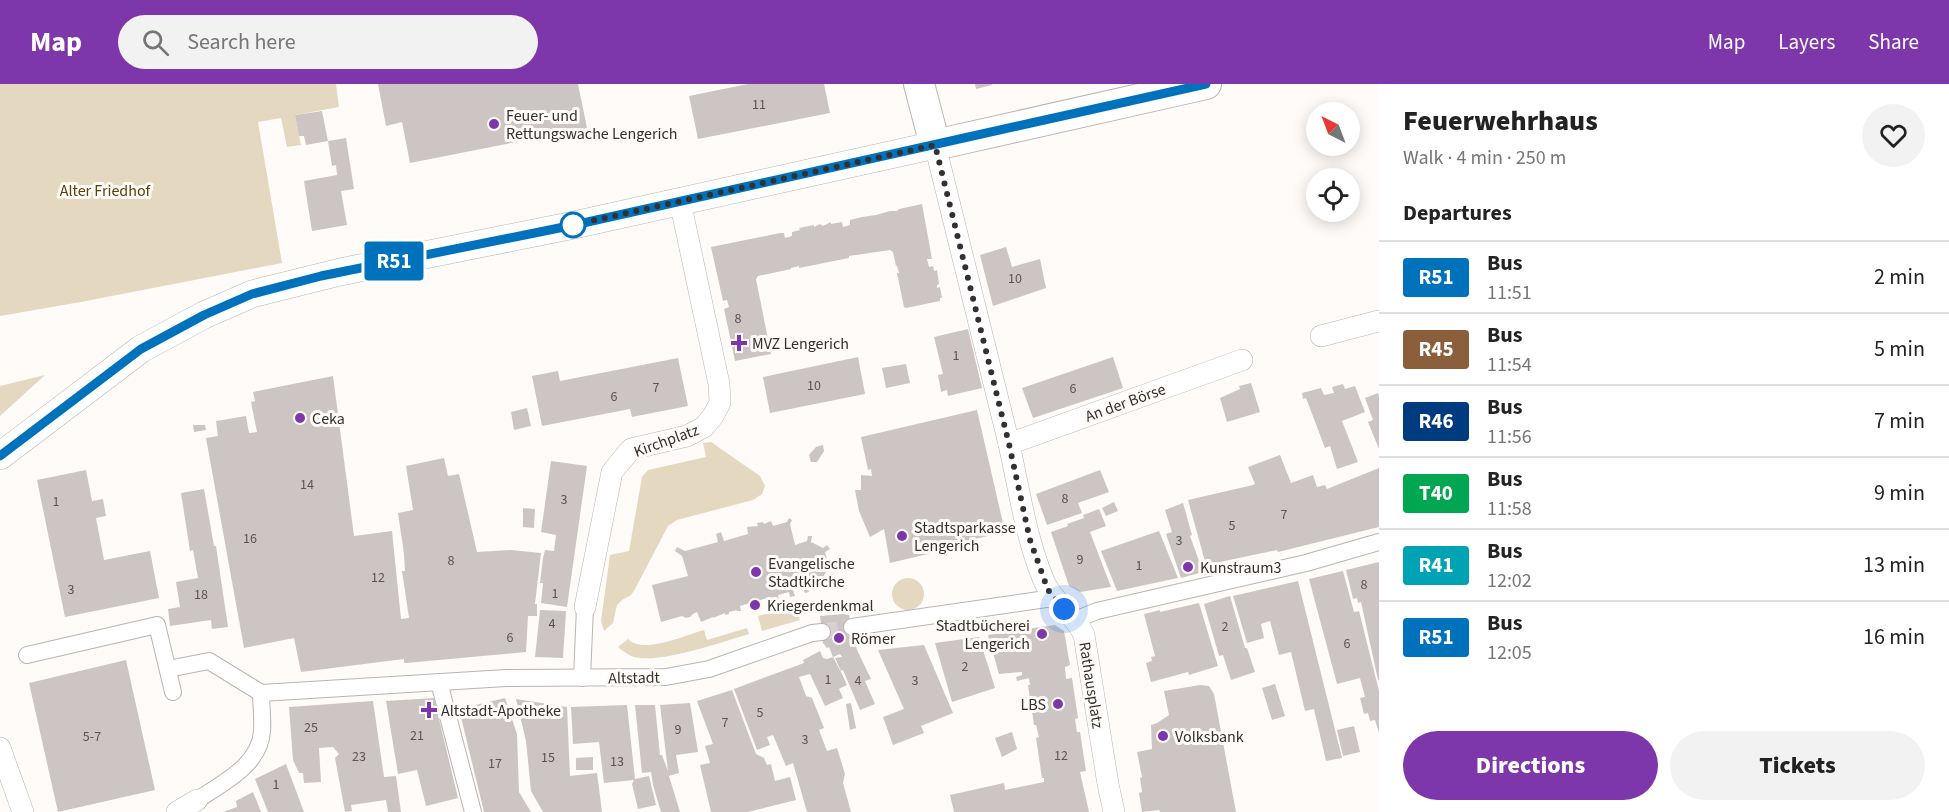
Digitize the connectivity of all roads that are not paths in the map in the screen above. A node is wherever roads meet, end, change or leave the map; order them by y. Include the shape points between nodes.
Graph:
1 (919, 84) edge
2 (1206, 84) edge
3 (935, 145) junction
4 (680, 201) junction
5 (1379, 321) edge
6 (1321, 336) dead end
7 (1242, 360) dead end
8 (1009, 444) junction
9 (0, 456) edge
10 (1379, 542) edge
11 (1053, 598) junction
12 (585, 607) joint
13 (1076, 620) junction
14 (852, 627) tunnel mouth
15 (822, 632) tunnel mouth
16 (27, 655) dead end
17 (168, 669) junction
18 (582, 678) junction
19 (439, 682) junction
20 (173, 692) dead end
21 (261, 693) junction
22 (0, 748) edge
23 (197, 800) joint
24 (23, 812) edge
25 (177, 812) edge
26 (473, 812) edge
27 (1114, 812) edge

1 - 3 main road
2 - 3 main road
3 - 4 street
3 - 8 street, Rathausplatz
4 - 9 street via 351,269 252,294 141,349
4 - 12 street, Kirchplatz via 720,384 720,403 704,427 687,436 631,449 612,472
5 - 6 street
7 - 8 street, An der Börse
8 - 11 street, Rathausplatz via 1030,540
10 - 13 street via 1306,563 1097,611
11 - 13 street, Rathausplatz
11 - 14 street
12 - 18 street, Kirchplatz
13 - 27 street, Rathausplatz via 1084,635
15 - 18 street, Altstadt via 709,669 666,676
16 - 17 street via 157,625
17 - 20 street
17 - 21 street via 208,661
18 - 19 street, Altstadt
19 - 21 street, Altstadt
19 - 26 street
21 - 23 street via 259,747 234,776
22 - 24 street
23 - 25 street

